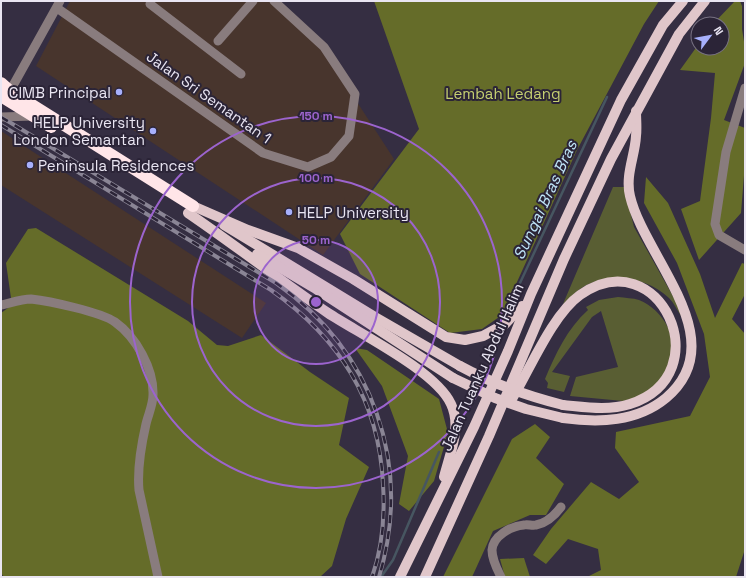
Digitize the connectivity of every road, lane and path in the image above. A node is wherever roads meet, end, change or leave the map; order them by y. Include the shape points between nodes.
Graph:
1 (253, 1) edge
2 (274, 1) edge
3 (676, 1) edge
4 (683, 1) edge
5 (705, 1) edge
6 (58, 4) edge
7 (150, 4) dead end
8 (663, 25) junction
9 (218, 41) dead end
10 (240, 74) dead end
11 (1, 83) edge
12 (745, 88) edge
13 (6, 94) edge
14 (636, 110) junction
15 (34, 116) junction
16 (1, 117) edge
17 (190, 209) junction
18 (745, 250) edge
19 (531, 294) junction
20 (1, 305) edge
21 (489, 436) junction
22 (441, 492) junction
23 (561, 507) dead end
24 (158, 577) edge
25 (400, 577) edge
26 (425, 577) edge
27 (501, 577) edge

1 - 9 street
2 - 6 street, Jalan Sri Semantan 1 via 324,47 355,94 350,136 330,157 308,167 263,153
3 - 8 main road
4 - 8 main road, Jalan Tuanku Abdul Halim
5 - 14 main road via 679,34
6 - 13 street
7 - 10 street
8 - 19 main road, Jalan Tuanku Abdul Halim via 621,100
11 - 13 highway
12 - 18 street via 726,152 715,224 719,235
13 - 15 highway
13 - 17 highway
14 - 17 main road, bridge via 636,136 628,180 629,194 642,230 685,309 692,355 684,376 673,392 656,407 624,418 562,418 495,398 453,378
14 - 21 main road via 564,259
15 - 16 street
15 - 17 highway
17 - 19 main road via 298,248 446,337 465,340 483,336 505,324
17 - 21 main road, bridge via 460,366 500,385 532,397 563,405 590,408 630,404 659,387 674,361 676,342 668,311 652,294 635,285 613,282 592,288 580,295 569,304 551,330
17 - 22 main road via 328,313 426,376 444,392 455,414 456,424
19 - 22 main road, Jalan Tuanku Abdul Halim via 477,420
20 - 24 street via 29,299 102,315 116,322 145,359 152,377 153,396 138,476
21 - 26 main road
22 - 25 main road, Jalan Tuanku Abdul Halim
23 - 27 street via 554,516 541,524 513,528 496,539 492,549

